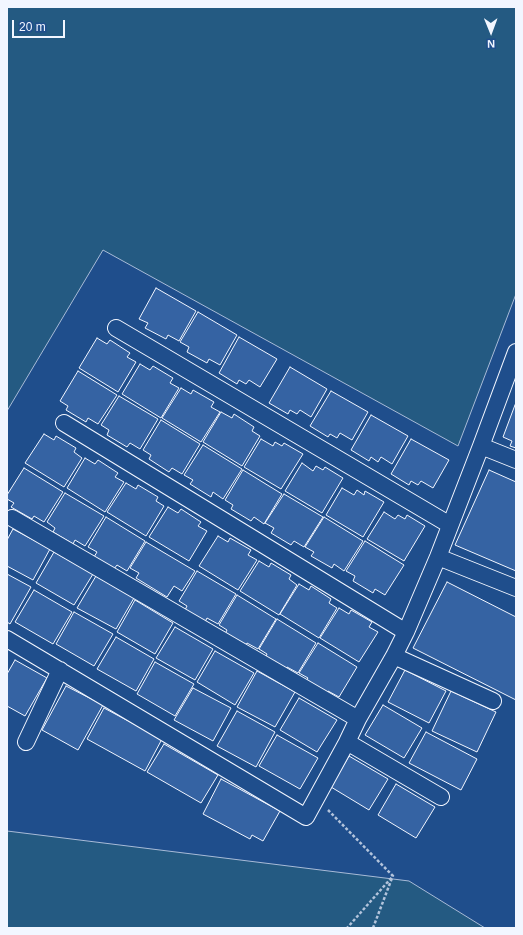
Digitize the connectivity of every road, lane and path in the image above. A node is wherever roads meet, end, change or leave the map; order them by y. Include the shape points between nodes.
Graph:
1 (116, 328) dead end
2 (516, 352) edge
3 (64, 423) dead end
4 (481, 446) junction
5 (516, 460) edge
6 (12, 518) dead end
7 (450, 525) junction
8 (438, 557) junction
9 (516, 588) edge
10 (406, 632) junction
11 (7, 639) edge
12 (394, 656) junction
13 (60, 670) junction
14 (493, 701) dead end
15 (358, 719) junction
16 (26, 742) dead end
17 (348, 742) junction
18 (441, 797) dead end
19 (316, 798) junction
20 (393, 876) junction
21 (347, 928) edge
22 (373, 928) edge

1 - 7 street
2 - 4 street
3 - 10 street
4 - 5 street
4 - 7 street
6 - 15 street
7 - 8 street
8 - 9 street
8 - 10 street
10 - 12 street
11 - 13 street
12 - 14 street
12 - 15 street
13 - 16 street
13 - 19 street via 306,817
15 - 17 street
17 - 18 street
17 - 19 street
19 - 20 path
20 - 21 path
20 - 22 path

